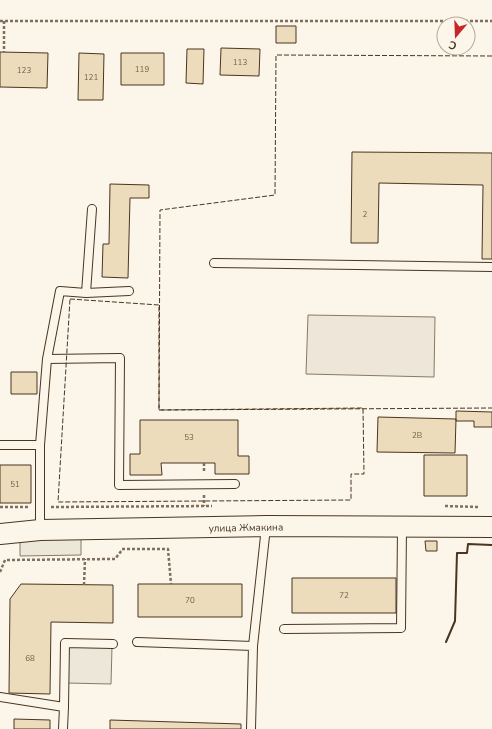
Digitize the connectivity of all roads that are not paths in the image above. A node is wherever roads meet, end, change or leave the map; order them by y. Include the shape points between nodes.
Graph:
1 (92, 209) dead end
2 (214, 263) dead end
3 (492, 266) edge
4 (129, 290) dead end
5 (86, 293) junction
6 (47, 359) junction
7 (0, 445) edge
8 (40, 445) junction
9 (235, 484) dead end
10 (266, 526) junction
11 (492, 526) edge
12 (402, 528) junction
13 (40, 530) junction
14 (0, 534) edge
15 (284, 629) dead end
16 (137, 642) dead end
17 (113, 644) dead end
18 (253, 646) junction
19 (0, 697) edge
20 (64, 707) junction
21 (63, 729) edge
22 (251, 729) edge

1 - 5 lane
2 - 3 lane
4 - 5 lane
5 - 6 lane via 60,291
6 - 8 lane
6 - 9 lane via 120,358 119,485
7 - 8 lane
8 - 13 lane
10 - 12 street, улица Жмакина
10 - 13 street, улица Жмакина
10 - 18 lane
11 - 12 street, улица Жмакина
12 - 15 lane via 401,628
13 - 14 street, улица Жмакина
16 - 18 lane
17 - 20 lane via 65,643
18 - 22 lane
19 - 20 lane
20 - 21 lane

